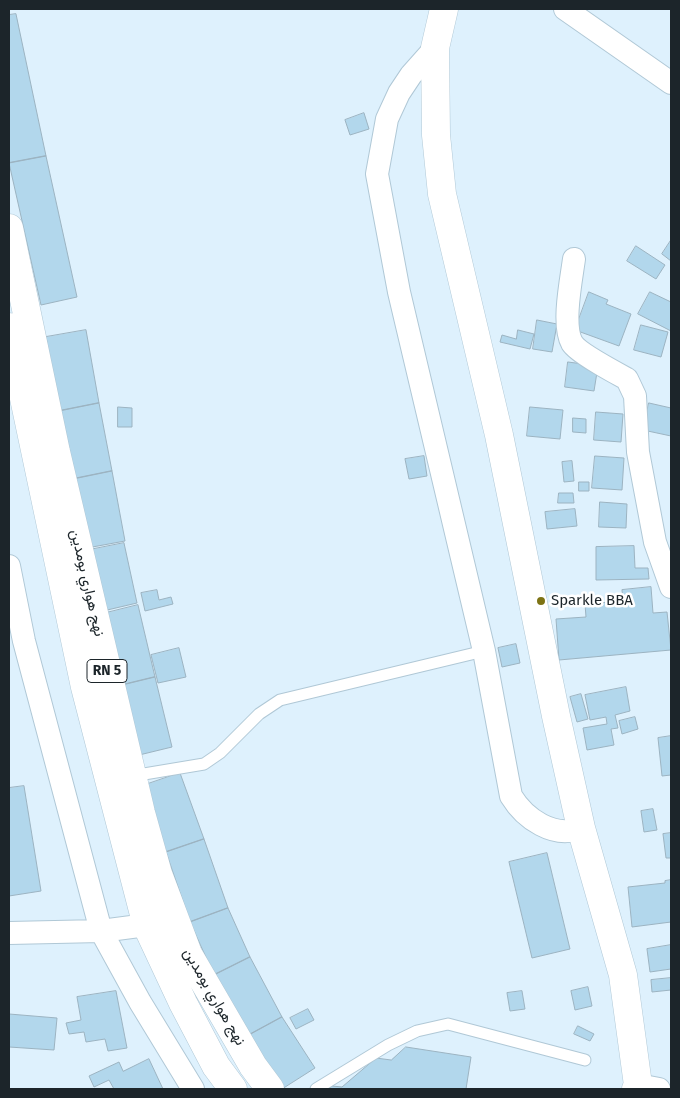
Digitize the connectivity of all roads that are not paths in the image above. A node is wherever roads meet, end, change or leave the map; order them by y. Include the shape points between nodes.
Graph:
1 (444, 9) edge
2 (564, 9) edge
3 (435, 48) junction
4 (671, 83) edge
5 (9, 228) edge
6 (574, 259) dead end
7 (9, 327) edge
8 (9, 566) edge
9 (671, 587) edge
10 (484, 651) junction
11 (132, 776) junction
12 (581, 828) junction
13 (176, 921) junction
14 (147, 926) junction
15 (101, 931) junction
16 (9, 934) edge
17 (585, 1060) dead end
18 (644, 1088) edge
19 (193, 1089) edge
20 (233, 1089) edge
21 (270, 1089) edge
22 (316, 1089) edge

1 - 3 main road
2 - 4 street
3 - 10 street via 403,87 387,119 377,174 400,292
3 - 12 main road via 436,135 442,194 499,435
5 - 11 main road, نهج هواري بومدين / RN 5 via 56,452
6 - 9 street via 567,327 573,345 627,378 635,396 638,452 655,542
7 - 14 main road, نهج هواري بومدين / RN 5 via 85,687
8 - 15 street via 24,641
10 - 11 lane via 280,700 259,714 220,753 204,764
10 - 12 street via 510,796 543,826 559,832
11 - 13 main road, نهج هواري بومدين / RN 5 via 158,874
12 - 18 main road via 623,975
13 - 14 street
13 - 21 main road, نهج هواري بومدين / RN 5 via 188,954 207,989
14 - 15 street
14 - 20 main road, نهج هواري بومدين / RN 5 via 216,1066
15 - 16 street
15 - 19 street
17 - 22 lane via 448,1024 417,1030

